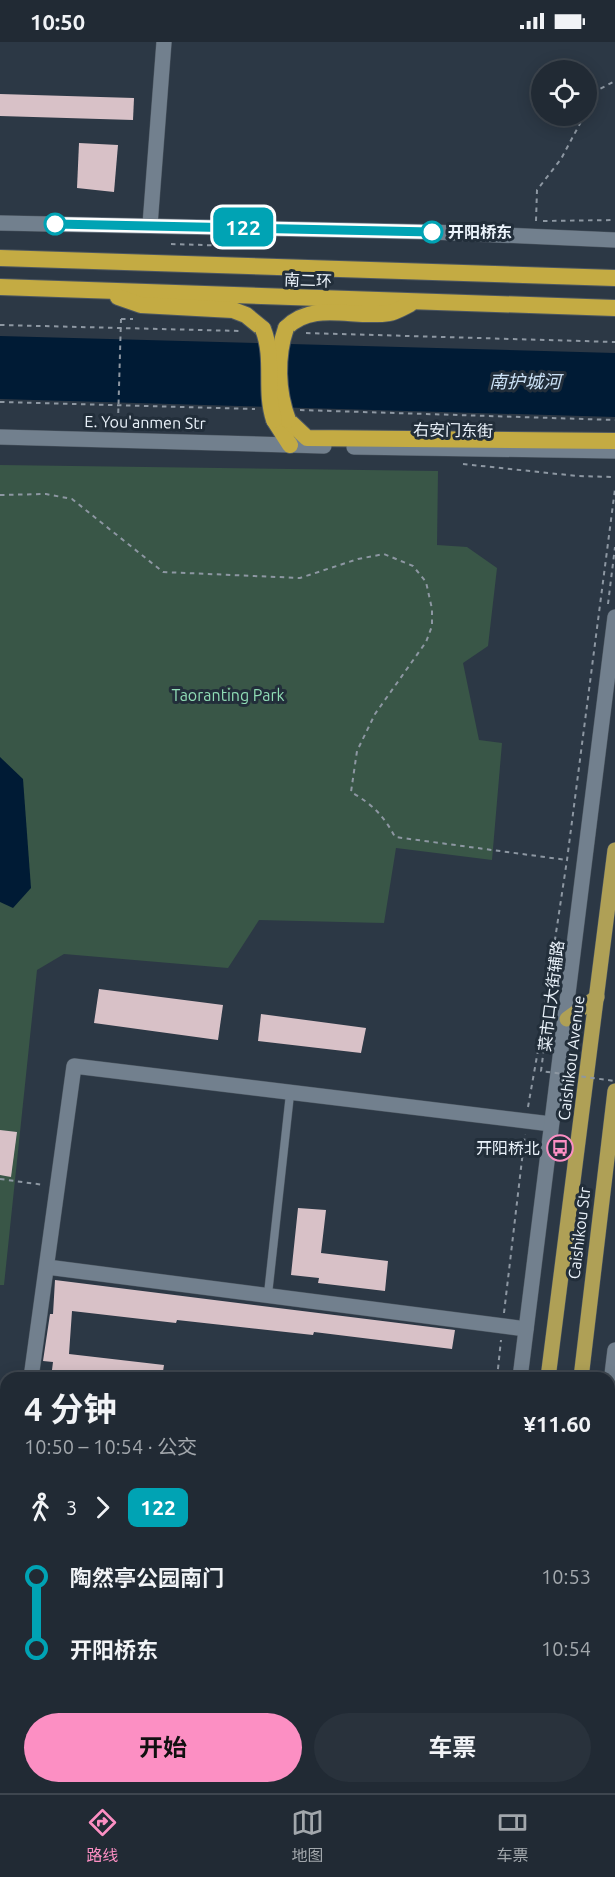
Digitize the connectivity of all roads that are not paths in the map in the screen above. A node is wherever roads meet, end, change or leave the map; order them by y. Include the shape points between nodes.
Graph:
1 (164, 42) edge
2 (0, 223) edge
3 (150, 225) junction
4 (615, 240) edge
5 (0, 258) edge
6 (615, 278) edge
7 (0, 287) edge
8 (100, 291) junction
9 (415, 302) junction
10 (615, 308) edge
11 (281, 415) junction
12 (0, 437) edge
13 (615, 441) edge
14 (290, 445) junction
15 (615, 451) edge
16 (615, 617) edge
17 (615, 850) edge
18 (597, 997) junction
19 (567, 1019) junction
20 (615, 1091) edge
21 (290, 1094) junction
22 (556, 1123) junction
23 (47, 1267) junction
24 (268, 1293) junction
25 (526, 1329) junction
26 (615, 1350) edge
27 (32, 1372) edge
28 (521, 1372) edge
29 (549, 1372) edge
30 (581, 1372) edge
31 (612, 1372) edge

1 - 3 street
2 - 3 street
3 - 4 street
5 - 6 highway, 南二环
7 - 8 highway, 南二环
8 - 9 highway, 南二环
8 - 11 highway, bridge via 141,305 233,310 246,315 270,349 269,396
9 - 10 highway, 南二环
9 - 11 highway, bridge via 390,313 311,313 296,318 292,331 282,341
11 - 13 highway via 307,438
11 - 14 highway
12 - 14 street, E. You'anmen Str
14 - 15 street, 右安门东街
16 - 19 street, 菜市口大街辅路
17 - 18 main road, Caishikou Avenue
18 - 19 main road
18 - 29 main road, Caishikou Avenue
19 - 22 street, 菜市口大街辅路
20 - 30 main road, Caishikou Str
21 - 22 street
21 - 23 street via 74,1066
21 - 24 lane
22 - 25 street, 菜市口大街辅路
23 - 24 street
23 - 27 street
24 - 25 street
25 - 28 street, 菜市口大街辅路
26 - 31 street

